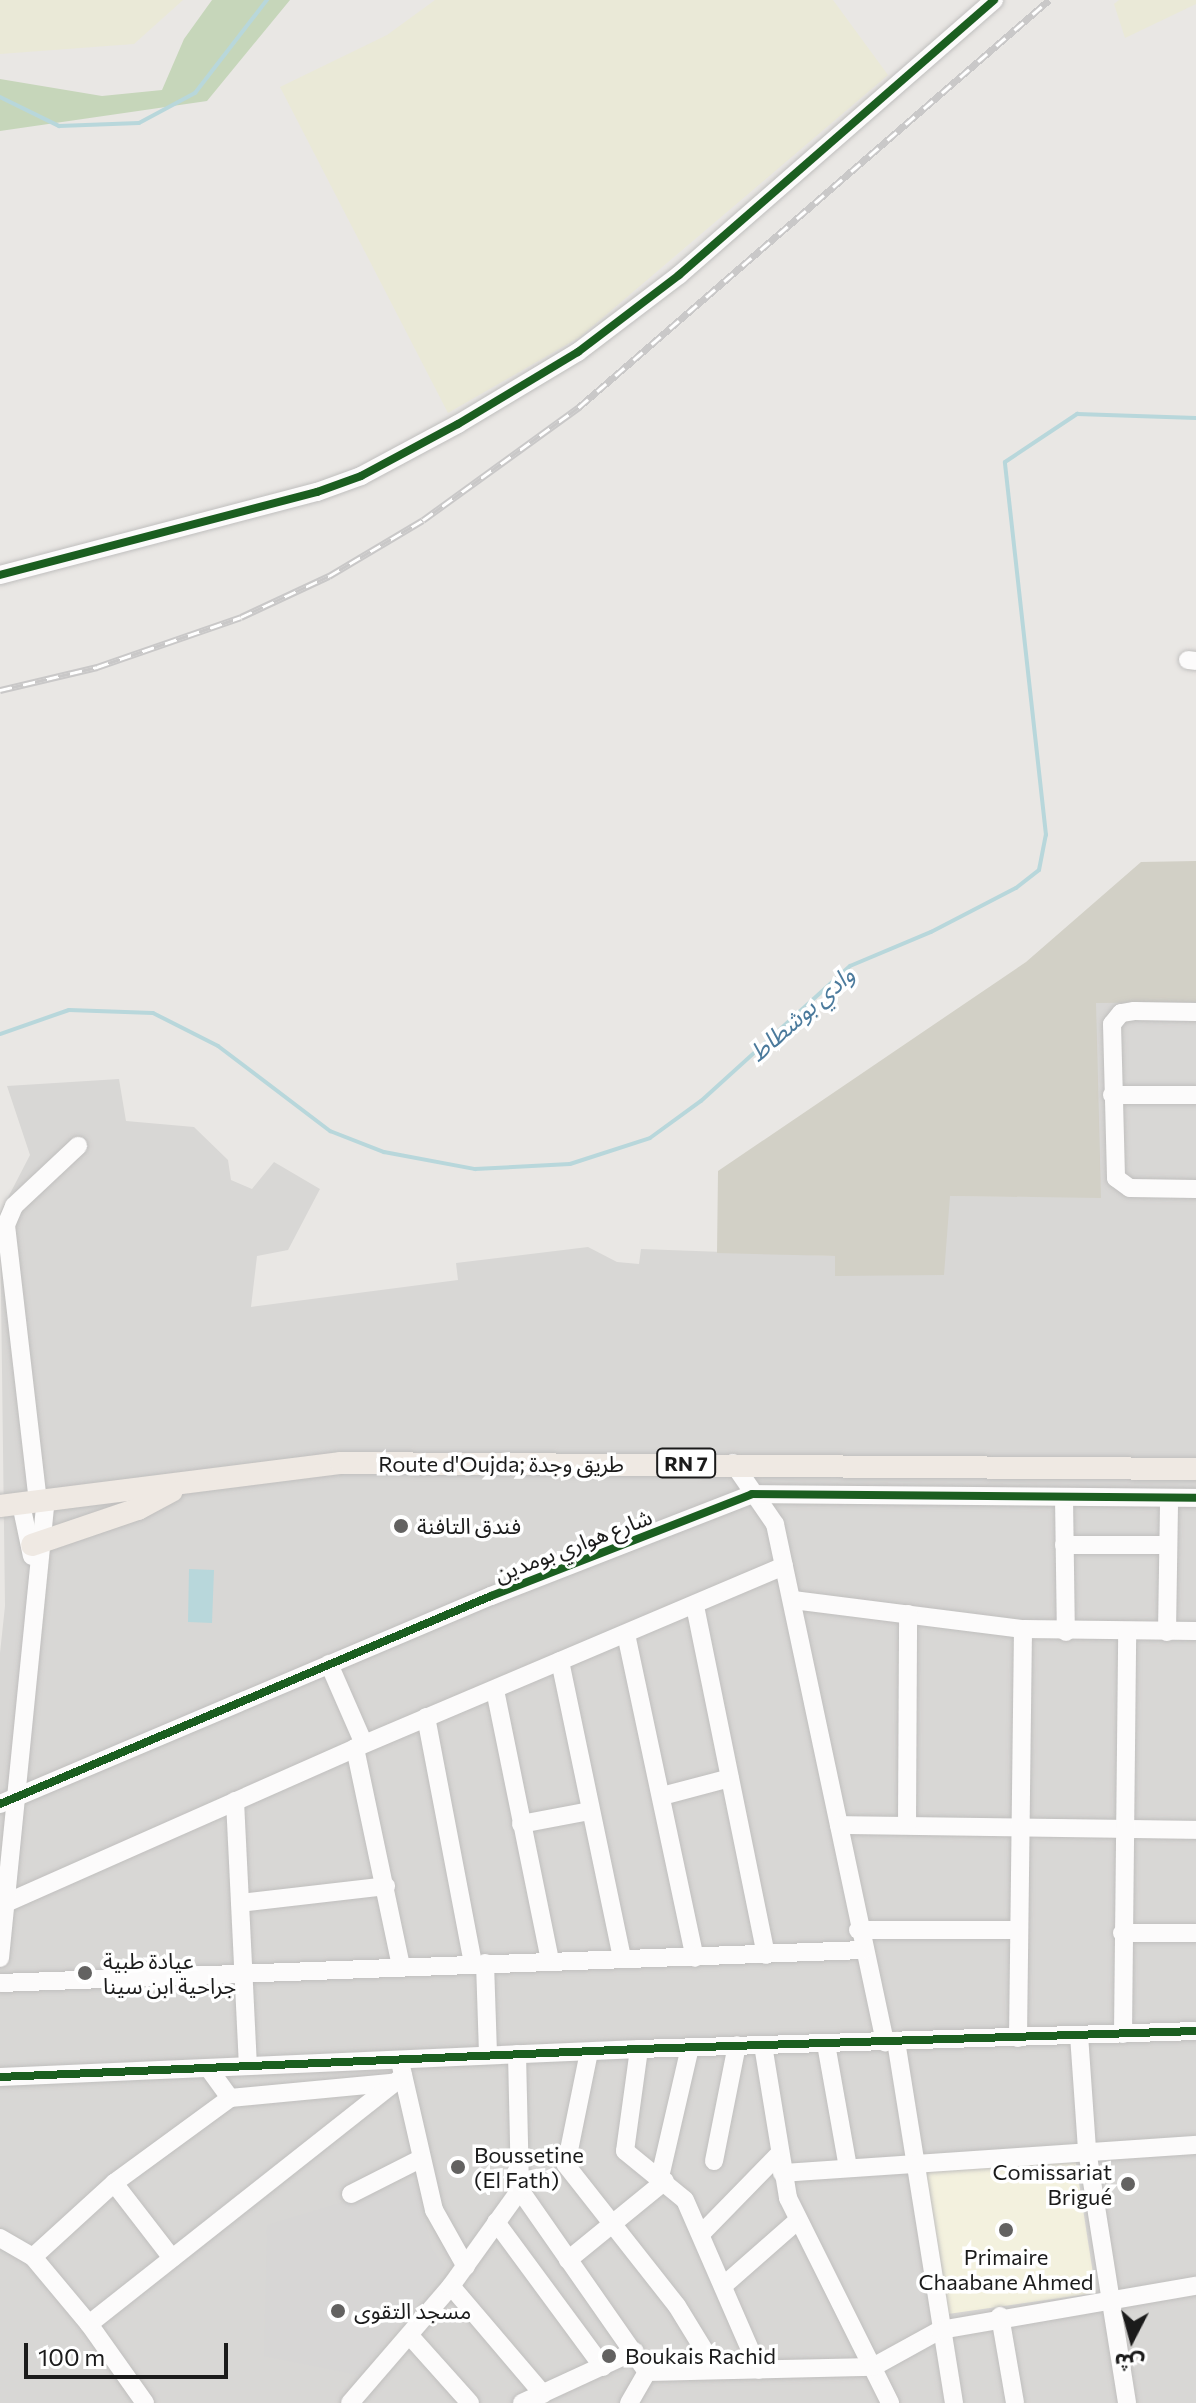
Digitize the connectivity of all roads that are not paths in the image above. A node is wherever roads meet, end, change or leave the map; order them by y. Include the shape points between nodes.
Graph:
1 (994, 0) edge
2 (0, 575) edge
3 (1196, 1012) edge
4 (1112, 1095) junction
5 (1196, 1095) edge
6 (78, 1146) dead end
7 (1196, 1189) edge
8 (733, 1463) junction
9 (1196, 1469) edge
10 (178, 1487) junction
11 (752, 1494) junction
12 (789, 1494) junction
13 (1064, 1497) junction
14 (1169, 1498) junction
15 (1196, 1498) edge
16 (26, 1503) edge
17 (775, 1524) junction
18 (38, 1542) junction
19 (1064, 1545) junction
20 (1168, 1545) junction
21 (784, 1566) junction
22 (793, 1600) junction
23 (695, 1606) junction
24 (908, 1614) junction
25 (1023, 1629) junction
26 (1196, 1631) edge
27 (1066, 1632) junction
28 (1127, 1632) junction
29 (1167, 1632) junction
30 (626, 1634) junction
31 (560, 1661) junction
32 (329, 1664) junction
33 (495, 1690) junction
34 (426, 1717) junction
35 (359, 1746) junction
36 (730, 1778) junction
37 (662, 1796) junction
38 (235, 1801) junction
39 (7, 1802) edge
40 (590, 1811) junction
41 (521, 1824) junction
42 (839, 1825) junction
43 (907, 1825) junction
44 (1022, 1827) junction
45 (1124, 1830) junction
46 (1196, 1830) edge
47 (0, 1852) edge
48 (386, 1886) junction
49 (6, 1903) junction
50 (240, 1903) junction
51 (858, 1930) junction
52 (1019, 1930) junction
53 (1122, 1933) junction
54 (1196, 1933) edge
55 (863, 1950) junction
56 (766, 1955) junction
57 (0, 1958) edge
58 (622, 1958) junction
59 (695, 1958) junction
60 (550, 1960) junction
61 (479, 1963) junction
62 (401, 1966) junction
63 (243, 1973) junction
64 (0, 1983) edge
65 (1196, 2031) edge
66 (1123, 2034) junction
67 (1079, 2035) junction
68 (1018, 2038) junction
69 (890, 2042) junction
70 (826, 2044) junction
71 (737, 2045) junction
72 (763, 2045) junction
73 (690, 2047) junction
74 (639, 2049) junction
75 (589, 2052) junction
76 (517, 2054) junction
77 (488, 2055) junction
78 (248, 2065) junction
79 (208, 2068) junction
80 (398, 2073) junction
81 (0, 2077) edge
82 (230, 2098) junction
83 (1196, 2145) edge
84 (1087, 2150) junction
85 (420, 2159) junction
86 (714, 2161) dead end
87 (780, 2163) junction
88 (914, 2163) junction
89 (848, 2168) junction
90 (663, 2179) junction
91 (114, 2183) junction
92 (520, 2190) junction
93 (351, 2194) dead end
94 (798, 2220) junction
95 (496, 2222) junction
96 (616, 2223) junction
97 (702, 2233) junction
98 (0, 2238) edge
99 (33, 2257) junction
100 (172, 2258) junction
101 (568, 2260) junction
102 (466, 2267) junction
103 (451, 2286) junction
104 (723, 2286) junction
105 (1196, 2286) edge
106 (1110, 2299) junction
107 (1000, 2316) junction
108 (89, 2324) junction
109 (940, 2330) junction
110 (410, 2336) junction
111 (635, 2351) junction
112 (603, 2367) junction
113 (873, 2367) junction
114 (715, 2368) junction
115 (759, 2370) junction
116 (647, 2372) junction
117 (543, 2394) junction
118 (634, 2402) edge
119 (145, 2403) edge
120 (350, 2403) edge
121 (470, 2403) edge
122 (522, 2403) edge
123 (890, 2403) edge
124 (954, 2403) edge
125 (1015, 2403) edge
126 (1127, 2403) edge

1 - 2 street via 679,275 578,352 450,429 361,476 317,492
3 - 4 street via 1134,1011 1115,1017
4 - 5 street
4 - 7 street via 1118,1182 1130,1188
6 - 16 street via 14,1206 6,1225
8 - 9 main road, Route d'Oujda; طريق وجدة / RN 7
8 - 10 main road, Route d'Oujda; طريق وجدة / RN 7 via 341,1463
8 - 11 street
10 - 16 main road, Route d'Oujda; طريق وجدة / RN 7
10 - 18 main road via 138,1509
11 - 12 street, شارع هواري بومدين
11 - 17 street
11 - 32 street, شارع هواري بومدين
12 - 13 street, شارع هواري بومدين
12 - 17 street
13 - 14 street, شارع هواري بومدين
13 - 19 street
14 - 15 street, شارع هواري بومدين
14 - 20 street
16 - 18 street
17 - 21 street
18 - 39 street
19 - 20 street
19 - 27 street
20 - 29 street
21 - 22 street
21 - 23 street
22 - 24 street
22 - 42 street
23 - 30 street
23 - 36 street
24 - 25 street
24 - 43 street
25 - 27 street
25 - 44 street
26 - 29 street
27 - 28 street
28 - 29 street
28 - 45 street
30 - 31 street
30 - 37 street
31 - 33 street
31 - 40 street
32 - 35 street
32 - 39 street, شارع هواري بومدين
33 - 34 street
33 - 41 street
34 - 35 street
34 - 61 street
35 - 38 street
35 - 48 street
36 - 37 street
36 - 56 street
37 - 59 street
38 - 49 street
38 - 50 street
39 - 47 street
39 - 49 street
40 - 41 street
40 - 58 street
41 - 60 street
42 - 43 street
42 - 51 street
43 - 44 street
44 - 45 street
44 - 52 street
45 - 46 street
45 - 53 street
48 - 50 street
48 - 62 street
49 - 57 street
50 - 63 street
51 - 52 street
51 - 55 street
52 - 68 street
53 - 54 street
53 - 66 street
55 - 56 street
55 - 69 street
56 - 59 street
58 - 59 street
58 - 60 street
60 - 61 street
61 - 62 street
61 - 77 street
62 - 63 street
63 - 64 street
63 - 78 street
65 - 66 street
66 - 67 street
67 - 68 street
67 - 84 street
68 - 69 street
69 - 70 street
69 - 88 street
70 - 72 street
70 - 89 street
71 - 72 street
71 - 73 street
71 - 86 street
72 - 87 street
73 - 74 street
73 - 90 street
74 - 75 street
74 - 90 street via 624,2146 628,2156
75 - 76 street
75 - 96 street via 566,2165
76 - 77 street
76 - 92 street
77 - 80 street
78 - 79 street
78 - 80 street
79 - 81 street
79 - 82 street
80 - 82 street
80 - 85 street
80 - 100 street
82 - 91 street
83 - 84 street
84 - 88 street
84 - 106 street
85 - 93 street
85 - 102 street via 443,2231
87 - 89 street
87 - 94 street
87 - 97 street
88 - 89 street
88 - 109 street
90 - 96 street
90 - 97 street via 685,2200
91 - 99 street
91 - 100 street
92 - 95 street
92 - 101 street
94 - 104 street
94 - 113 street
95 - 102 street
95 - 112 street
96 - 101 street
96 - 114 street
97 - 104 street
98 - 99 street
99 - 108 street
100 - 108 street
101 - 111 street
102 - 103 street
103 - 110 street
103 - 117 street
104 - 115 street
105 - 106 street
106 - 107 street
106 - 126 street
107 - 109 street
107 - 125 street
108 - 119 street
109 - 113 street
109 - 124 street
110 - 120 street
110 - 121 street
111 - 112 street
111 - 116 street
112 - 117 street
113 - 115 street
113 - 123 street
114 - 115 street
114 - 116 street
116 - 118 street
117 - 122 street

